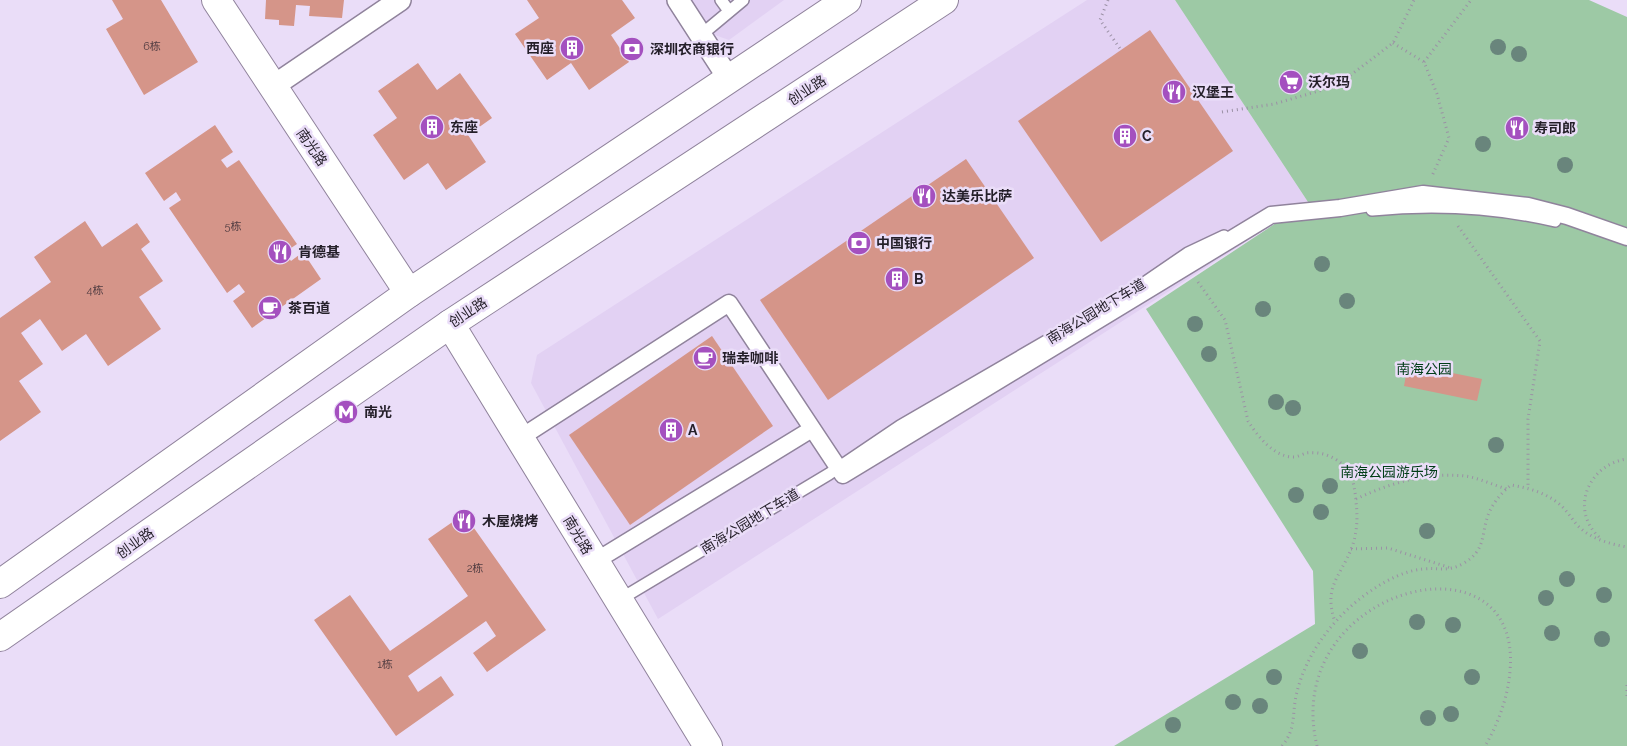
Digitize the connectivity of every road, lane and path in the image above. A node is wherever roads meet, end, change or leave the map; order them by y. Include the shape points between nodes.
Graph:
1 (216, 0) edge
2 (400, 0) edge
3 (678, 0) edge
4 (721, 0) edge
5 (743, 0) edge
6 (847, 0) edge
7 (944, 0) edge
8 (1108, 0) edge
9 (1414, 0) edge
10 (1471, 0) edge
11 (729, 11) junction
12 (701, 35) junction
13 (1394, 43) junction
14 (1121, 50) dead end
15 (1424, 62) junction
16 (729, 79) junction
17 (272, 87) junction
18 (1222, 112) dead end
19 (1424, 194) junction
20 (1444, 207) junction
21 (1254, 226) junction
22 (1627, 237) edge
23 (1627, 242) edge
24 (1188, 267) junction
25 (409, 293) junction
26 (450, 324) junction
27 (812, 429) junction
28 (520, 438) junction
29 (1627, 459) edge
30 (838, 468) junction
31 (1528, 488) junction
32 (1507, 489) junction
33 (1356, 499) junction
34 (1603, 541) junction
35 (1627, 547) edge
36 (1351, 549) junction
37 (594, 562) junction
38 (1451, 568) junction
39 (0, 584) edge
40 (618, 601) junction
41 (1335, 622) junction
42 (0, 637) edge
43 (1627, 685) edge
44 (1627, 696) edge
45 (708, 746) edge
46 (1282, 746) edge
47 (1317, 746) edge
48 (1484, 746) edge

1 - 17 main road, 南光路
2 - 17 street
3 - 12 street
4 - 11 lane
5 - 11 lane
6 - 16 main road
7 - 26 main road, 创业路
8 - 14 path via 1100,20
9 - 13 path
10 - 15 path
11 - 12 lane
12 - 16 street
13 - 15 path
13 - 18 path via 1336,86 1274,104
15 - 19 path via 1437,94 1448,138
16 - 25 main road
17 - 25 main road, 南光路
19 - 21 street via 1340,208 1270,215
19 - 22 street via 1528,206
20 - 21 lane, 南海公园地下车道 via 1300,215
20 - 23 lane, 南海公园地下车道 via 1533,216
20 - 31 path via 1540,341 1528,419
21 - 24 street
21 - 30 lane, 南海公园地下车道 via 1188,253 1133,290 900,426
24 - 30 street via 843,476
24 - 33 path via 1225,320 1248,422 1256,434 1284,454 1295,457 1317,453 1338,460 1352,477
25 - 39 main road
26 - 28 main road, 南光路
26 - 42 main road, 创业路
27 - 28 street via 729,303
27 - 30 street
27 - 37 street
28 - 37 main road, 南光路
29 - 34 path via 1608,464 1587,486 1584,510 1588,522
30 - 40 lane, 南海公园地下车道
31 - 32 path via 1511,485
31 - 34 path via 1557,502 1578,526
32 - 33 path via 1466,476 1442,476 1397,482
32 - 38 path via 1488,515 1480,547 1464,563
33 - 36 path via 1356,530
34 - 35 path
36 - 38 path via 1388,548
36 - 41 path via 1331,587
37 - 40 main road, 南光路
38 - 41 path via 1424,569 1389,581 1364,595
40 - 45 main road, 南光路
41 - 46 path via 1308,661 1296,695 1293,730
43 - 44 path
47 - 48 path via 1313,718 1315,690 1340,636 1369,610 1386,601 1403,594 1441,588 1481,600 1500,619 1510,643 1509,678 1504,699 1498,720

